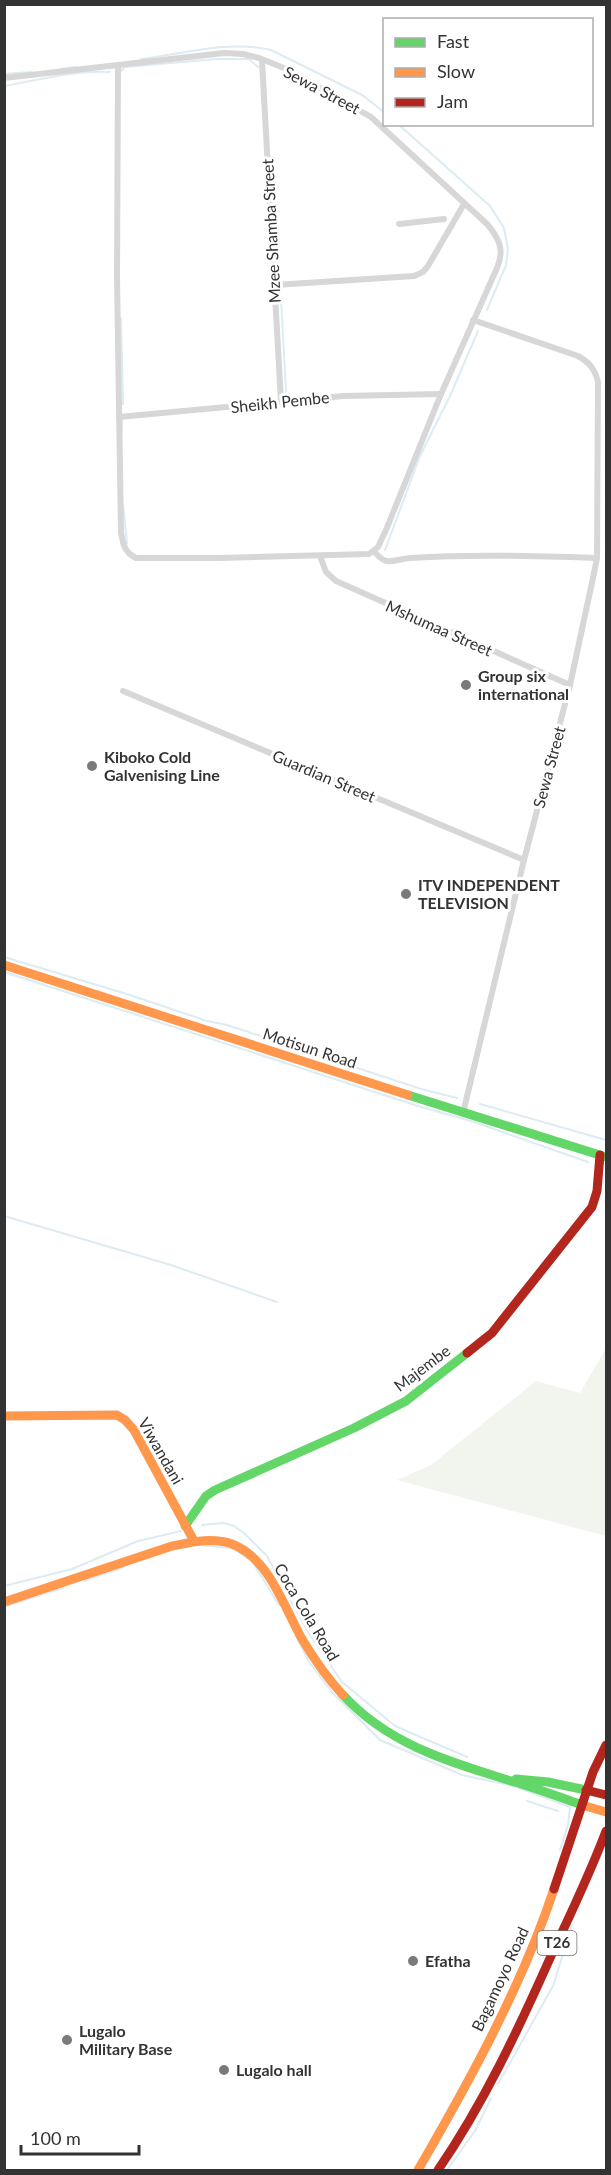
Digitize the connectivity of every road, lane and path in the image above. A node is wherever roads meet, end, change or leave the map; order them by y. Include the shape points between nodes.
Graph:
1 (262, 61) junction
2 (118, 65) junction
3 (4, 78) edge
4 (464, 204) junction
5 (444, 219) dead end
6 (399, 224) dead end
7 (275, 285) junction
8 (473, 320) junction
9 (441, 394) junction
10 (280, 402) junction
11 (119, 417) junction
12 (374, 551) junction
13 (320, 556) junction
14 (597, 558) junction
15 (570, 685) junction
16 (123, 691) dead end
17 (525, 861) junction
18 (4, 965) edge
19 (463, 1113) junction
20 (603, 1156) edge
21 (4, 1416) edge
22 (185, 1526) junction
23 (194, 1541) junction
24 (4, 1602) edge
25 (606, 1745) edge
26 (495, 1776) junction
27 (586, 1790) junction
28 (606, 1795) edge
29 (582, 1805) junction
30 (606, 1812) edge
31 (606, 1831) edge
32 (604, 1842) edge
33 (418, 2170) edge
34 (438, 2170) edge

1 - 2 street, Sewa Street via 224,53
1 - 4 street, Sewa Street via 289,70 371,117
1 - 7 street, Mzee Shamba Street
2 - 3 street, Sewa Street
2 - 11 street
4 - 7 street via 428,266 414,276
4 - 8 street, Sewa Street via 493,231 501,247 500,262
5 - 6 street
7 - 10 street, Mzee Shamba Street
8 - 9 street, Sewa Street
8 - 14 street, Sewa Street via 578,356 593,369 598,382
9 - 10 street, Sheikh Pembe
9 - 12 street, Sewa Street
10 - 11 street, Sheikh Pembe
11 - 13 street via 121,532 127,553 136,558
12 - 13 street
12 - 14 street via 387,562 463,554
13 - 15 street, Mshumaa Street via 326,572 336,581
14 - 15 street, Sewa Street
15 - 17 street, Sewa Street
16 - 17 street, Guardian Street
17 - 19 street, Sewa Street
18 - 19 main road, Motisun Road
19 - 20 main road, Motisun Road
20 - 22 main road, Majembe via 592,1207 492,1333 406,1401 215,1490 206,1496
21 - 22 main road, Viwandani via 117,1415 125,1419
22 - 23 main road, Viwandani
23 - 24 main road, Coca Cola Road
23 - 26 main road, Coca Cola Road via 229,1542 255,1558 336,1688 371,1722 435,1758
25 - 27 main road, T26
26 - 27 main road, Coca Cola Road
26 - 29 main road, Coca Cola Road
27 - 28 main road, Coca Cola Road
27 - 29 main road, Bagamoyo Road / T26
29 - 30 main road, Coca Cola Road
29 - 33 main road, Bagamoyo Road / T26 via 544,1920 515,1986
31 - 32 main road, T26
32 - 34 main road, T26 via 507,2054

